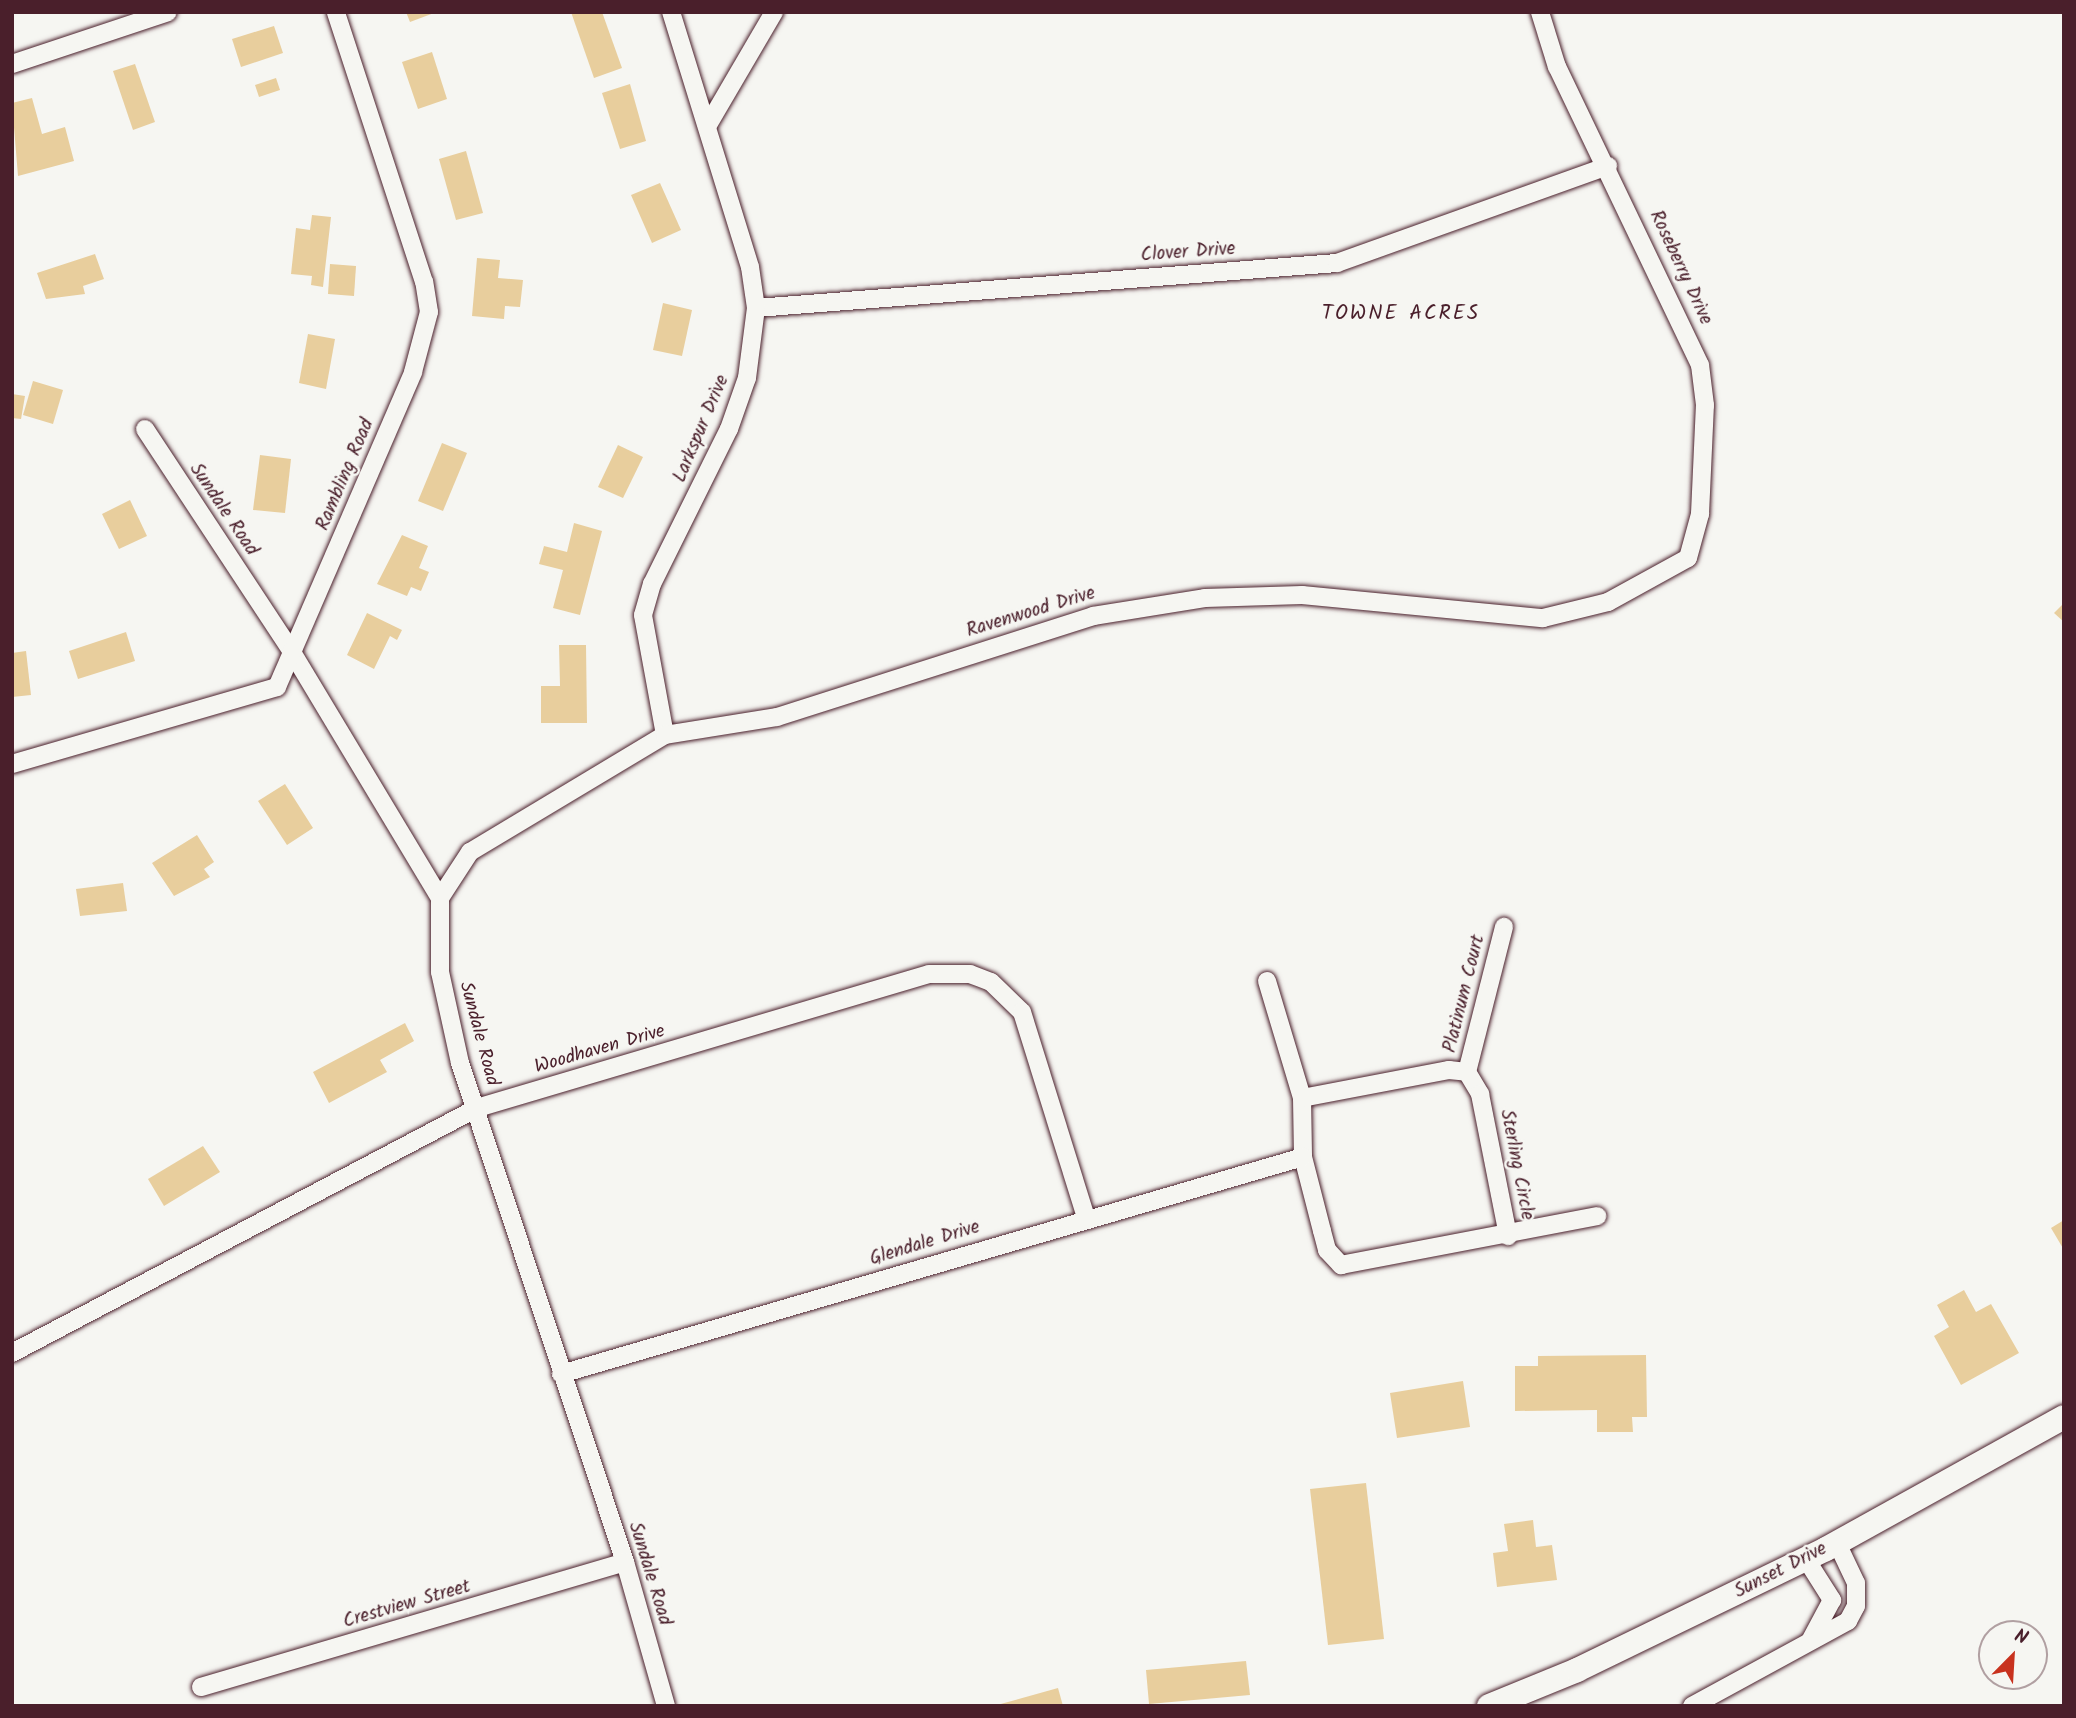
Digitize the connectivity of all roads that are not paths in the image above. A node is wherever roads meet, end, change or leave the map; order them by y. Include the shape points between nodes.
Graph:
1 (169, 12) edge
2 (336, 12) edge
3 (671, 12) edge
4 (774, 12) edge
5 (1540, 12) edge
6 (12, 64) edge
7 (708, 125) junction
8 (1608, 166) junction
9 (756, 308) junction
10 (145, 429) dead end
11 (1688, 558) joint
12 (292, 652) junction
13 (665, 735) junction
14 (12, 764) edge
15 (440, 898) junction
16 (1504, 927) dead end
17 (1267, 981) dead end
18 (1467, 1072) junction
19 (1302, 1098) junction
20 (477, 1108) junction
21 (1303, 1157) junction
22 (1597, 1216) dead end
23 (1086, 1217) junction
24 (1508, 1236) junction
25 (12, 1353) edge
26 (561, 1374) junction
27 (2061, 1424) edge
28 (1837, 1543) junction
29 (1806, 1559) junction
30 (625, 1562) junction
31 (1810, 1641) junction
32 (201, 1687) dead end
33 (666, 1706) edge
34 (1489, 1706) edge
35 (1692, 1706) edge

1 - 6 street
2 - 12 street, Rambling Road via 412,242 429,312 413,372
3 - 7 street, Larkspur Drive
4 - 7 street
5 - 8 street, Roseberry Drive via 1557,67
7 - 9 street, Larkspur Drive
8 - 9 street, Clover Drive via 1337,262
8 - 11 street, Roseberry Drive via 1700,365 1705,405 1700,514
9 - 13 street, Larkspur Drive via 747,378 729,429 652,584 643,615
10 - 12 street, Sundale Road
11 - 13 street, Ravenwood Drive via 1608,602 1543,618 1302,595 1126,608 777,717
12 - 14 street, Rambling Road via 277,687
12 - 15 street, Sundale Road
13 - 15 street, Ravenwood Drive via 470,852
15 - 20 street, Sundale Road via 446,1005
16 - 18 street, Platinum Court
17 - 19 street
18 - 19 street via 1449,1070
18 - 24 street, Sterling Circle via 1480,1094
19 - 21 street
20 - 23 street, Woodhaven Drive via 929,974 970,974 1010,996 1033,1034
20 - 25 street, Woodhaven Drive
20 - 26 street, Sundale Road
21 - 23 street, Glendale Drive
21 - 24 street, Sterling Circle via 1327,1250 1341,1265
22 - 24 street
23 - 26 street, Glendale Drive
26 - 30 street, Sundale Road
27 - 28 main road, Sunset Drive
28 - 29 main road, Sunset Drive
28 - 31 street via 1856,1583 1856,1606 1831,1636
29 - 31 street via 1832,1600
29 - 34 main road, Sunset Drive
30 - 32 street, Crestview Street
30 - 33 street, Sundale Road
31 - 35 street

